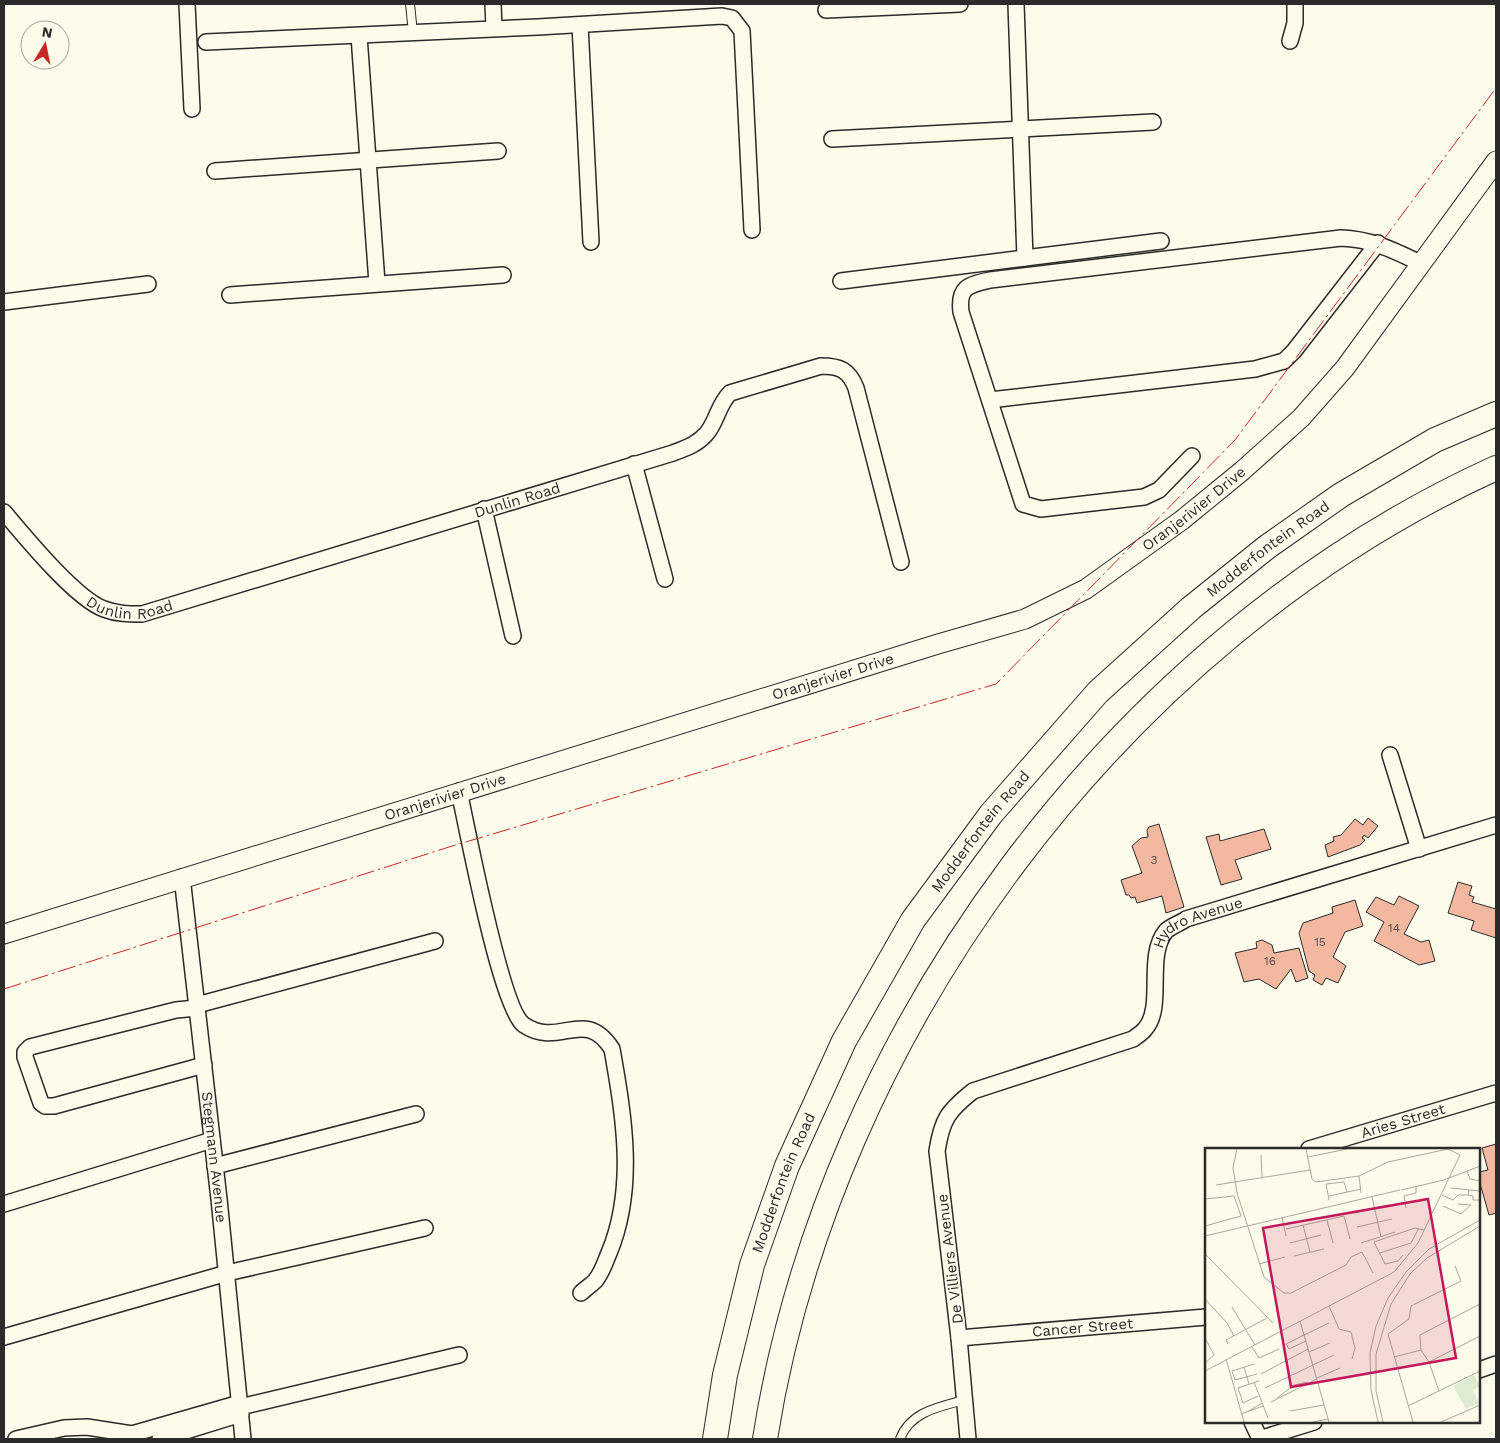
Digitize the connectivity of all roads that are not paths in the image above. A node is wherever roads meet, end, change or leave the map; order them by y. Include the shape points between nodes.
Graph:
1 (187, 4) edge
2 (410, 4) edge
3 (493, 4) edge
4 (960, 4) edge
5 (1016, 4) edge
6 (1295, 4) edge
7 (826, 10) dead end
8 (580, 25) junction
9 (494, 28) junction
10 (413, 33) junction
11 (359, 36) junction
12 (1290, 41) dead end
13 (206, 42) dead end
14 (192, 109) dead end
15 (1153, 122) dead end
16 (1021, 128) junction
17 (832, 139) dead end
18 (498, 151) dead end
19 (368, 160) junction
20 (1496, 161) edge
21 (215, 171) dead end
22 (752, 230) dead end
23 (591, 242) dead end
24 (1161, 242) dead end
25 (1378, 243) junction
26 (1025, 258) junction
27 (1420, 263) junction
28 (503, 275) dead end
29 (841, 281) dead end
30 (378, 283) junction
31 (148, 284) dead end
32 (230, 295) dead end
33 (4, 302) edge
34 (990, 400) junction
35 (1496, 414) edge
36 (1192, 456) dead end
37 (634, 464) junction
38 (1496, 468) edge
39 (484, 510) junction
40 (4, 512) edge
41 (901, 562) dead end
42 (665, 579) dead end
43 (513, 636) dead end
44 (1390, 755) dead end
45 (460, 791) junction
46 (1496, 825) edge
47 (1418, 849) junction
48 (182, 877) junction
49 (4, 934) edge
50 (435, 941) dead end
51 (197, 1007) junction
52 (204, 1065) junction
53 (974, 1091) joint
54 (1496, 1093) edge
55 (416, 1114) dead end
56 (212, 1140) junction
57 (1312, 1148) edge
58 (215, 1166) junction
59 (4, 1204) edge
60 (425, 1228) dead end
61 (227, 1273) junction
62 (581, 1293) dead end
63 (1205, 1317) edge
64 (4, 1337) edge
65 (959, 1338) junction
66 (459, 1355) dead end
67 (1496, 1364) edge
68 (1480, 1370) edge
69 (964, 1400) junction
70 (240, 1408) junction
71 (1252, 1423) edge
72 (1311, 1423) edge
73 (16, 1439) edge
74 (160, 1439) edge
75 (244, 1439) edge
76 (715, 1439) edge
77 (765, 1439) edge
78 (900, 1439) edge
79 (968, 1439) edge
80 (1260, 1439) edge

1 - 14 street
2 - 10 lane
3 - 9 street
4 - 7 street
5 - 16 street
6 - 12 street via 1295,23
8 - 9 street
8 - 22 street via 722,16 732,18 739,25 742,30
8 - 23 street
9 - 10 street
10 - 11 street
11 - 13 street
11 - 19 street
15 - 16 street
16 - 17 street
16 - 26 street
18 - 19 street
19 - 21 street
19 - 30 street
20 - 27 street, Oranjerivier Drive
24 - 26 street
25 - 27 street
25 - 34 street via 1284,361 1255,369
25 - 34 street via 1341,238 971,284 959,300
26 - 29 street
27 - 45 street, Oranjerivier Drive via 1345,368 1301,418 1182,520 1079,593 1025,619
28 - 30 street
30 - 32 street
31 - 33 street
34 - 36 street via 1019,498 1031,507 1144,497 1159,490
35 - 76 main road, Modderfontein Road via 1435,440 1341,496 1267,548 1191,608 1098,692 991,814 913,920 844,1041 787,1166 752,1265 725,1375
37 - 39 street, Dunlin Road
37 - 41 street, Dunlin Road via 694,445 708,432 721,402 730,393 821,366 843,369 856,388
37 - 42 street
38 - 77 main road via 1400,516 1311,573 1228,636 1149,708 1079,783 1012,865 964,935 892,1058 835,1182 800,1281 773,1391
39 - 40 street, Dunlin Road via 142,614 123,614 88,601
39 - 43 street
44 - 47 street
45 - 48 street, Oranjerivier Drive
45 - 62 street via 512,1011 522,1024 538,1032 589,1028 603,1035 612,1049 627,1171 625,1200 603,1268 596,1280
46 - 47 street, Hydro Avenue
47 - 53 street, Hydro Avenue via 1186,920 1167,931 1159,946 1152,1013 1146,1028 1133,1039
48 - 49 street, Oranjerivier Drive
48 - 51 street, Stegmann Avenue
50 - 51 street
51 - 52 street, Stegmann Avenue
51 - 52 street via 30,1047 25,1052 41,1103 45,1106
52 - 56 street, Stegmann Avenue
53 - 65 street, De Villiers Avenue via 954,1106 941,1127 937,1151
54 - 57 street, Aries Street
55 - 58 street
56 - 58 street, Stegmann Avenue
56 - 59 street
58 - 61 street, Stegmann Avenue
60 - 61 street
61 - 64 street
61 - 70 street, Stegmann Avenue
63 - 65 street, Cancer Street
65 - 69 street, De Villiers Avenue
66 - 70 street
67 - 68 street
69 - 78 lane via 933,1408 910,1421
69 - 79 street, De Villiers Avenue
70 - 73 street via 132,1434 87,1427 64,1428
70 - 74 street
70 - 75 street, Stegmann Avenue
71 - 80 street
72 - 80 street

